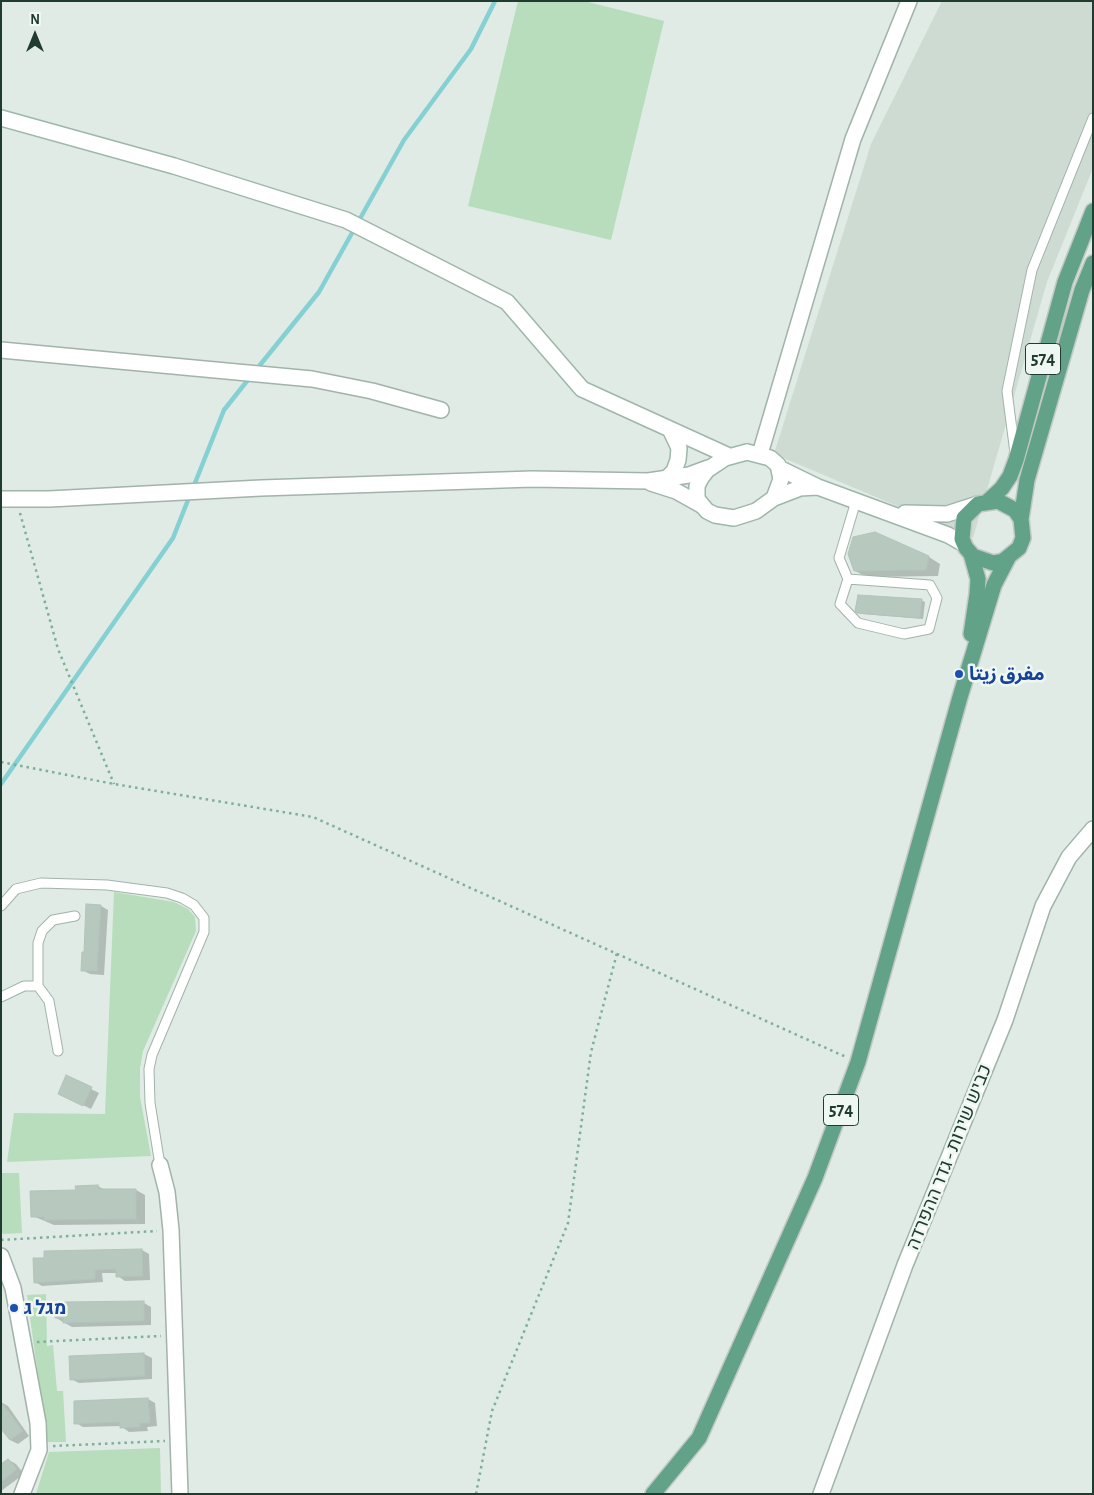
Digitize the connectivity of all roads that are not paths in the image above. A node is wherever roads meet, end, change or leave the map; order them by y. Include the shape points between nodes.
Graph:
1 (908, 1) edge
2 (1, 118) edge
3 (1093, 118) edge
4 (1093, 211) edge
5 (1093, 263) edge
6 (1, 350) edge
7 (441, 410) dead end
8 (670, 429) junction
9 (760, 454) junction
10 (729, 456) junction
11 (1016, 460) junction
12 (708, 468) junction
13 (779, 468) junction
14 (666, 479) junction
15 (642, 481) junction
16 (818, 487) junction
17 (774, 498) junction
18 (9, 499) edge
19 (856, 500) junction
20 (983, 502) junction
21 (701, 505) junction
22 (891, 512) junction
23 (1021, 519) junction
24 (968, 549) junction
25 (1008, 558) junction
26 (848, 579) junction
27 (960, 697) junction
28 (1093, 829) edge
29 (1, 906) edge
30 (75, 916) dead end
31 (38, 986) junction
32 (1, 997) edge
33 (58, 1051) dead end
34 (160, 1165) joint
35 (1, 1256) edge
36 (22, 1494) edge
37 (180, 1494) edge
38 (653, 1494) edge
39 (821, 1494) edge

1 - 9 street via 853,139
2 - 8 street via 174,166 346,220 507,302 582,389
3 - 11 lane via 1032,270 1007,391
4 - 11 main road, 574 via 1064,282
5 - 23 main road, 574 via 1082,290 1027,480
6 - 7 street via 312,379
8 - 10 street
8 - 14 street via 679,448 674,471
9 - 10 street via 747,452
9 - 13 street via 770,458
10 - 12 street
11 - 20 main road, 574 via 1006,482
12 - 14 street
12 - 21 street via 697,486 697,499
13 - 16 street
13 - 17 street via 780,479
14 - 15 street
15 - 18 street via 532,479
15 - 21 street via 676,491
16 - 17 street via 800,488
16 - 19 street
17 - 21 street via 756,511 734,518 715,515
19 - 22 street
19 - 26 lane via 839,558
20 - 22 street via 947,514
20 - 23 main road via 998,500 1008,504
20 - 24 main road, 574 via 964,518 961,529
22 - 24 street via 948,534
23 - 25 main road, 574 via 1023,538 1019,548
24 - 25 main road via 983,561 993,563
24 - 27 main road, 574 via 978,579 978,594
25 - 27 main road, 574 via 994,584
26 - 26 lane via 930,584 937,598 929,629 904,634 858,623 840,604
27 - 38 main road, 574 via 858,1062 815,1178 699,1438
28 - 39 street, כביש שירות - גדר ההפרדה via 1069,857 1043,906 1005,1020 905,1265
29 - 34 lane via 16,889 41,883 114,885 182,898 194,905 204,918 204,932 149,1068 150,1103
30 - 31 lane via 53,920 42,931 38,943
31 - 32 lane via 24,986
31 - 33 lane via 48,1001
34 - 37 street via 172,1230
35 - 36 street via 13,1288 38,1423 39,1447

